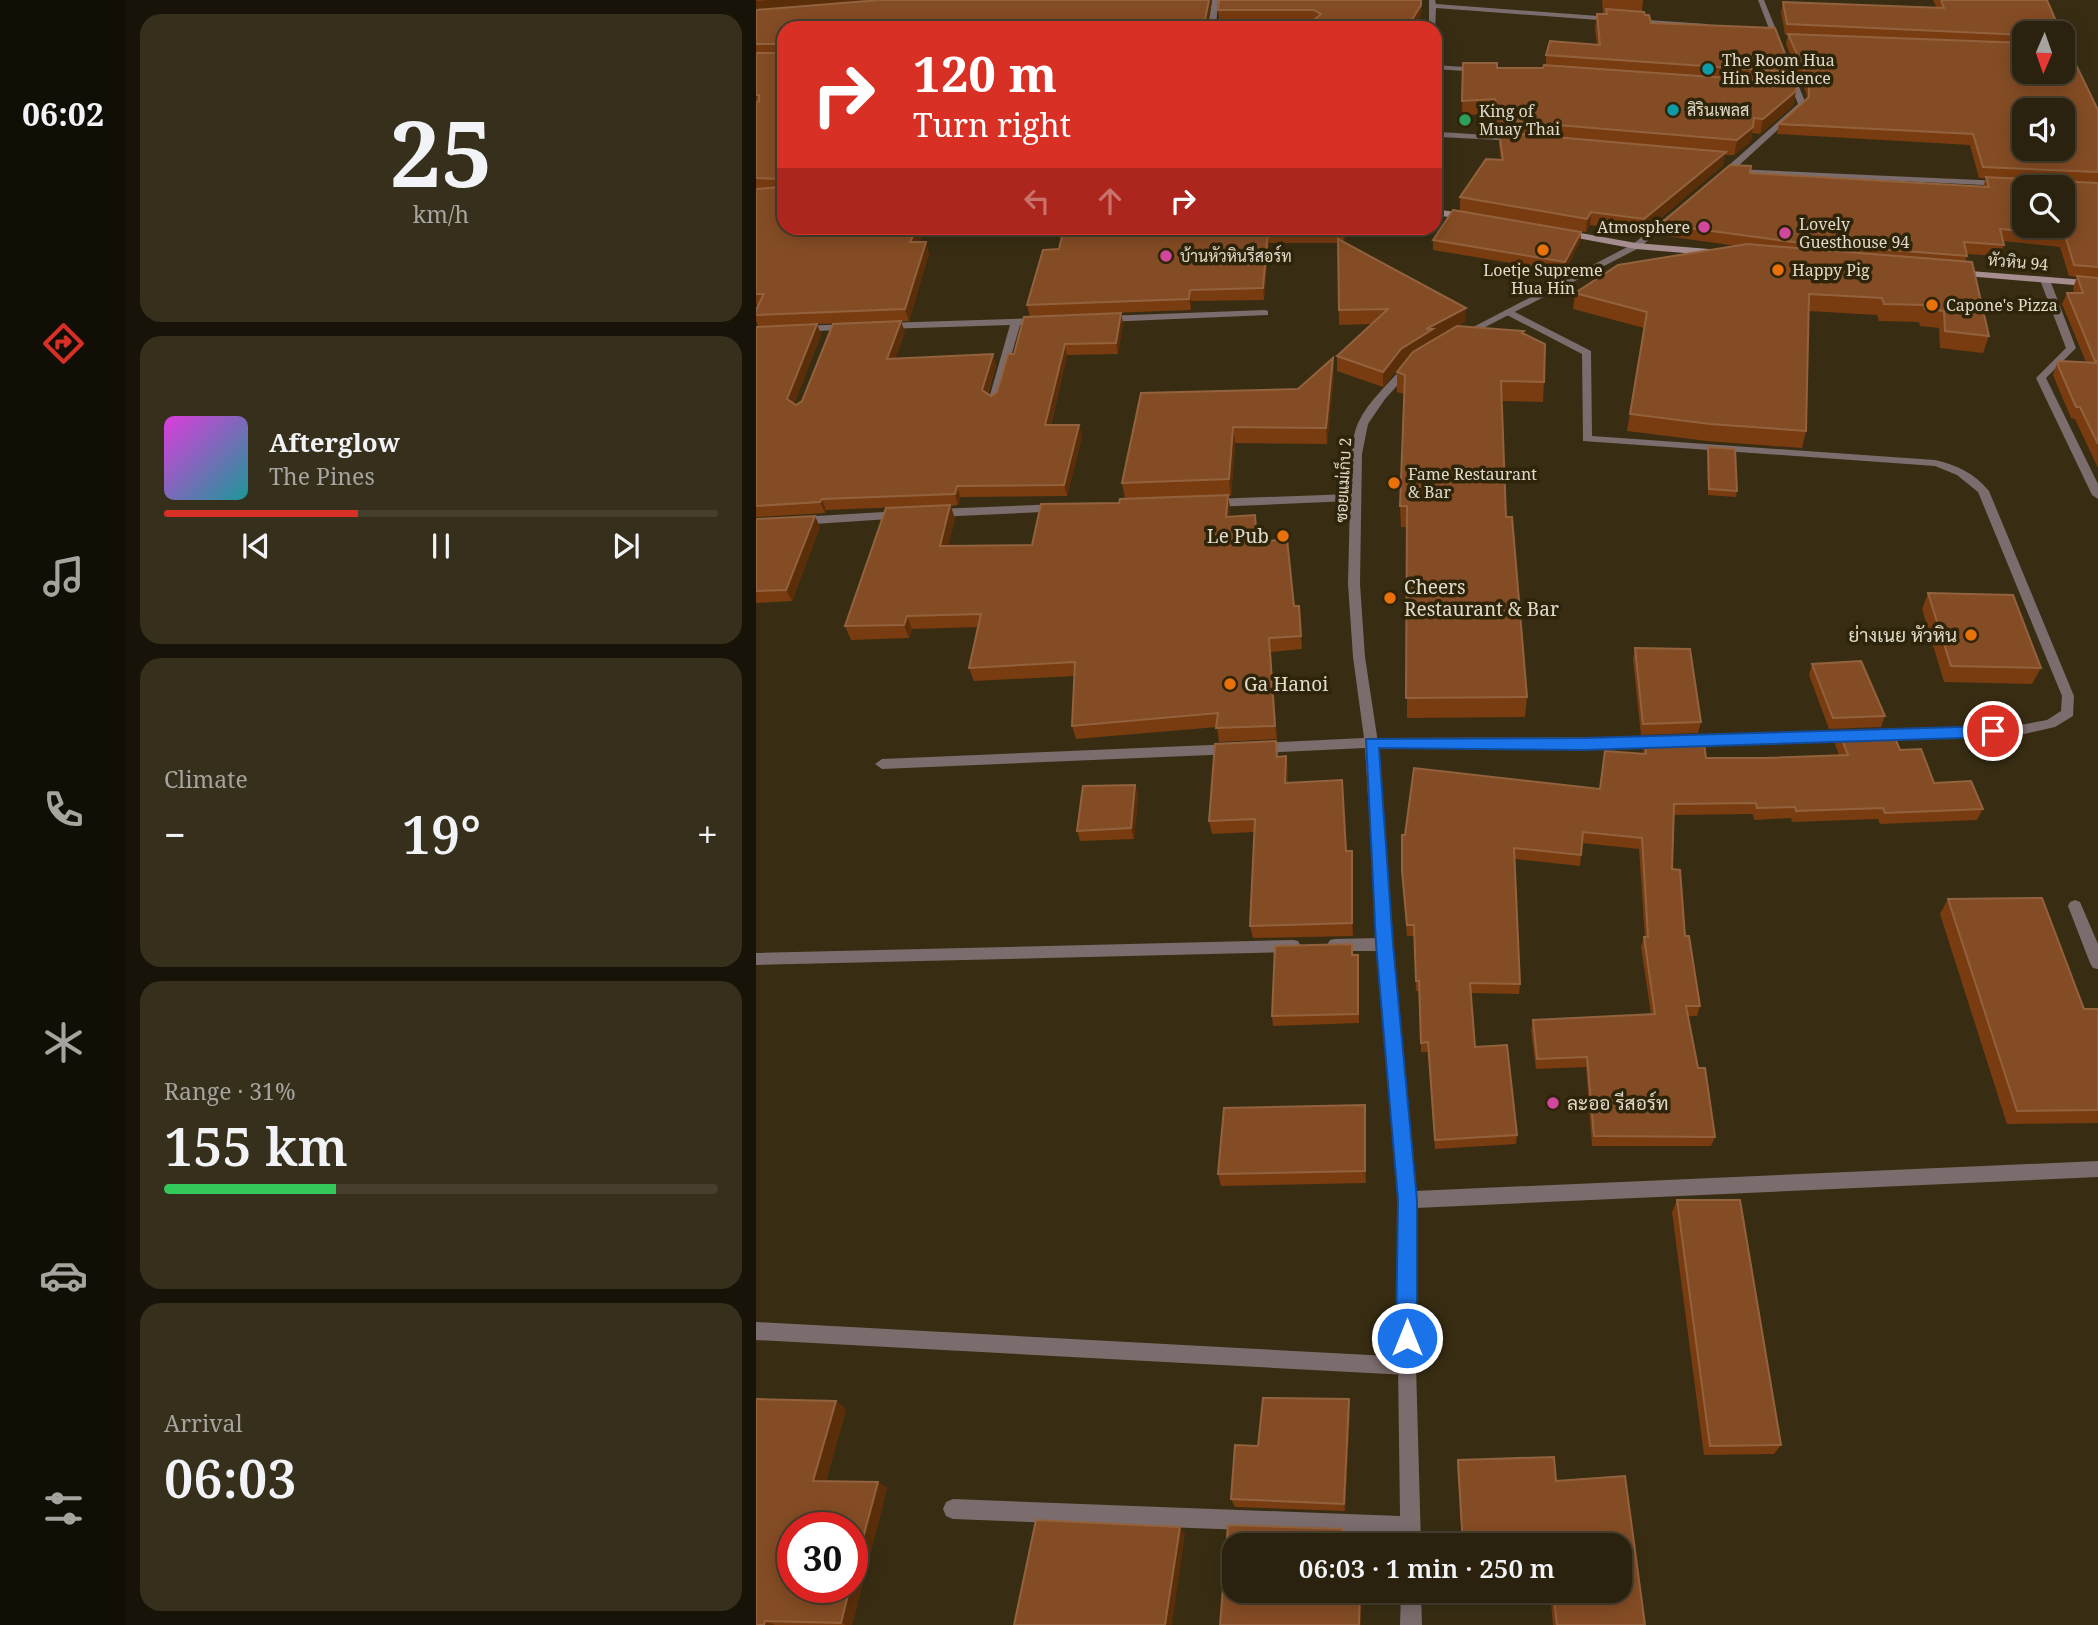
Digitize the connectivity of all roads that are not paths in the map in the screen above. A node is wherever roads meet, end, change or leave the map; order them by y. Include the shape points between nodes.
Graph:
1 (1215, 0) edge
2 (1761, 0) edge
3 (1432, 3) edge
4 (1213, 21) edge
5 (1433, 21) edge
6 (1717, 27) edge
7 (1758, 30) edge
8 (1773, 35) junction
9 (1788, 40) edge
10 (1442, 68) edge
11 (1489, 71) edge
12 (1787, 92) edge
13 (1801, 93) junction
14 (1442, 134) edge
15 (1535, 140) edge
16 (1725, 160) edge
17 (1738, 161) junction
18 (1728, 171) junction
19 (1718, 179) edge
20 (2012, 185) edge
21 (1677, 212) edge
22 (1442, 213) edge
23 (1478, 219) edge
24 (1557, 232) edge
25 (1636, 246) junction
26 (1733, 254) edge
27 (1950, 272) edge
28 (2045, 280) junction
29 (2098, 284) edge
30 (1508, 312) junction
31 (1265, 313) dead end
32 (1099, 319) edge
33 (1057, 321) edge
34 (1016, 322) junction
35 (858, 326) edge
36 (872, 326) edge
37 (832, 327) junction
38 (794, 330) edge
39 (827, 339) edge
40 (1454, 340) edge
41 (1424, 357) edge
42 (993, 402) edge
43 (2098, 495) edge
44 (1357, 497) junction
45 (1205, 503) edge
46 (1066, 508) edge
47 (927, 513) edge
48 (914, 514) edge
49 (782, 522) edge
50 (1371, 743) junction
51 (882, 764) dead end
52 (2075, 906) dead end
53 (1385, 944) junction
54 (756, 959) edge
55 (2098, 964) edge
56 (2098, 1168) edge
57 (1408, 1200) junction
58 (756, 1331) edge
59 (1407, 1366) junction
60 (953, 1510) dead end
61 (1358, 1533) edge
62 (1411, 1533) edge
63 (1411, 1603) edge
64 (1411, 1625) edge

1 - 4 street
2 - 8 street
3 - 5 street
3 - 6 street
7 - 8 street
8 - 9 street
8 - 13 street
10 - 11 street
12 - 13 street
13 - 17 street via 1800,108
14 - 15 street
16 - 17 street
17 - 18 street
18 - 19 street
18 - 20 street
21 - 25 street
22 - 23 street
24 - 25 street
25 - 26 street
25 - 30 street
27 - 28 street, หัวหิน 94
28 - 29 street, หัวหิน 94
28 - 43 street via 2071,348 2041,378
30 - 40 street
30 - 50 street via 1587,353 1587,439 1935,463 1957,468 1972,478 1983,491 2068,696 2068,713 2050,724 2021,730 1584,744
31 - 32 street
33 - 34 street
34 - 36 street
34 - 42 street
35 - 37 street
37 - 38 street
37 - 39 street
41 - 44 street, ซอยแม่เก็บ 2 via 1406,368 1363,424 1357,454
44 - 45 street
44 - 50 street, ซอยแม่เก็บ 2 via 1354,584
46 - 47 street
48 - 49 street
50 - 51 street
50 - 53 street, ซอยแม่เก็บ 2
52 - 55 street
53 - 54 street
53 - 57 street, ซอยแม่เก็บ 2
56 - 57 street
57 - 59 street, ซอยแม่เก็บ 2
58 - 59 street
59 - 62 street, ซอยแม่เก็บ 2
60 - 61 street
63 - 64 street

